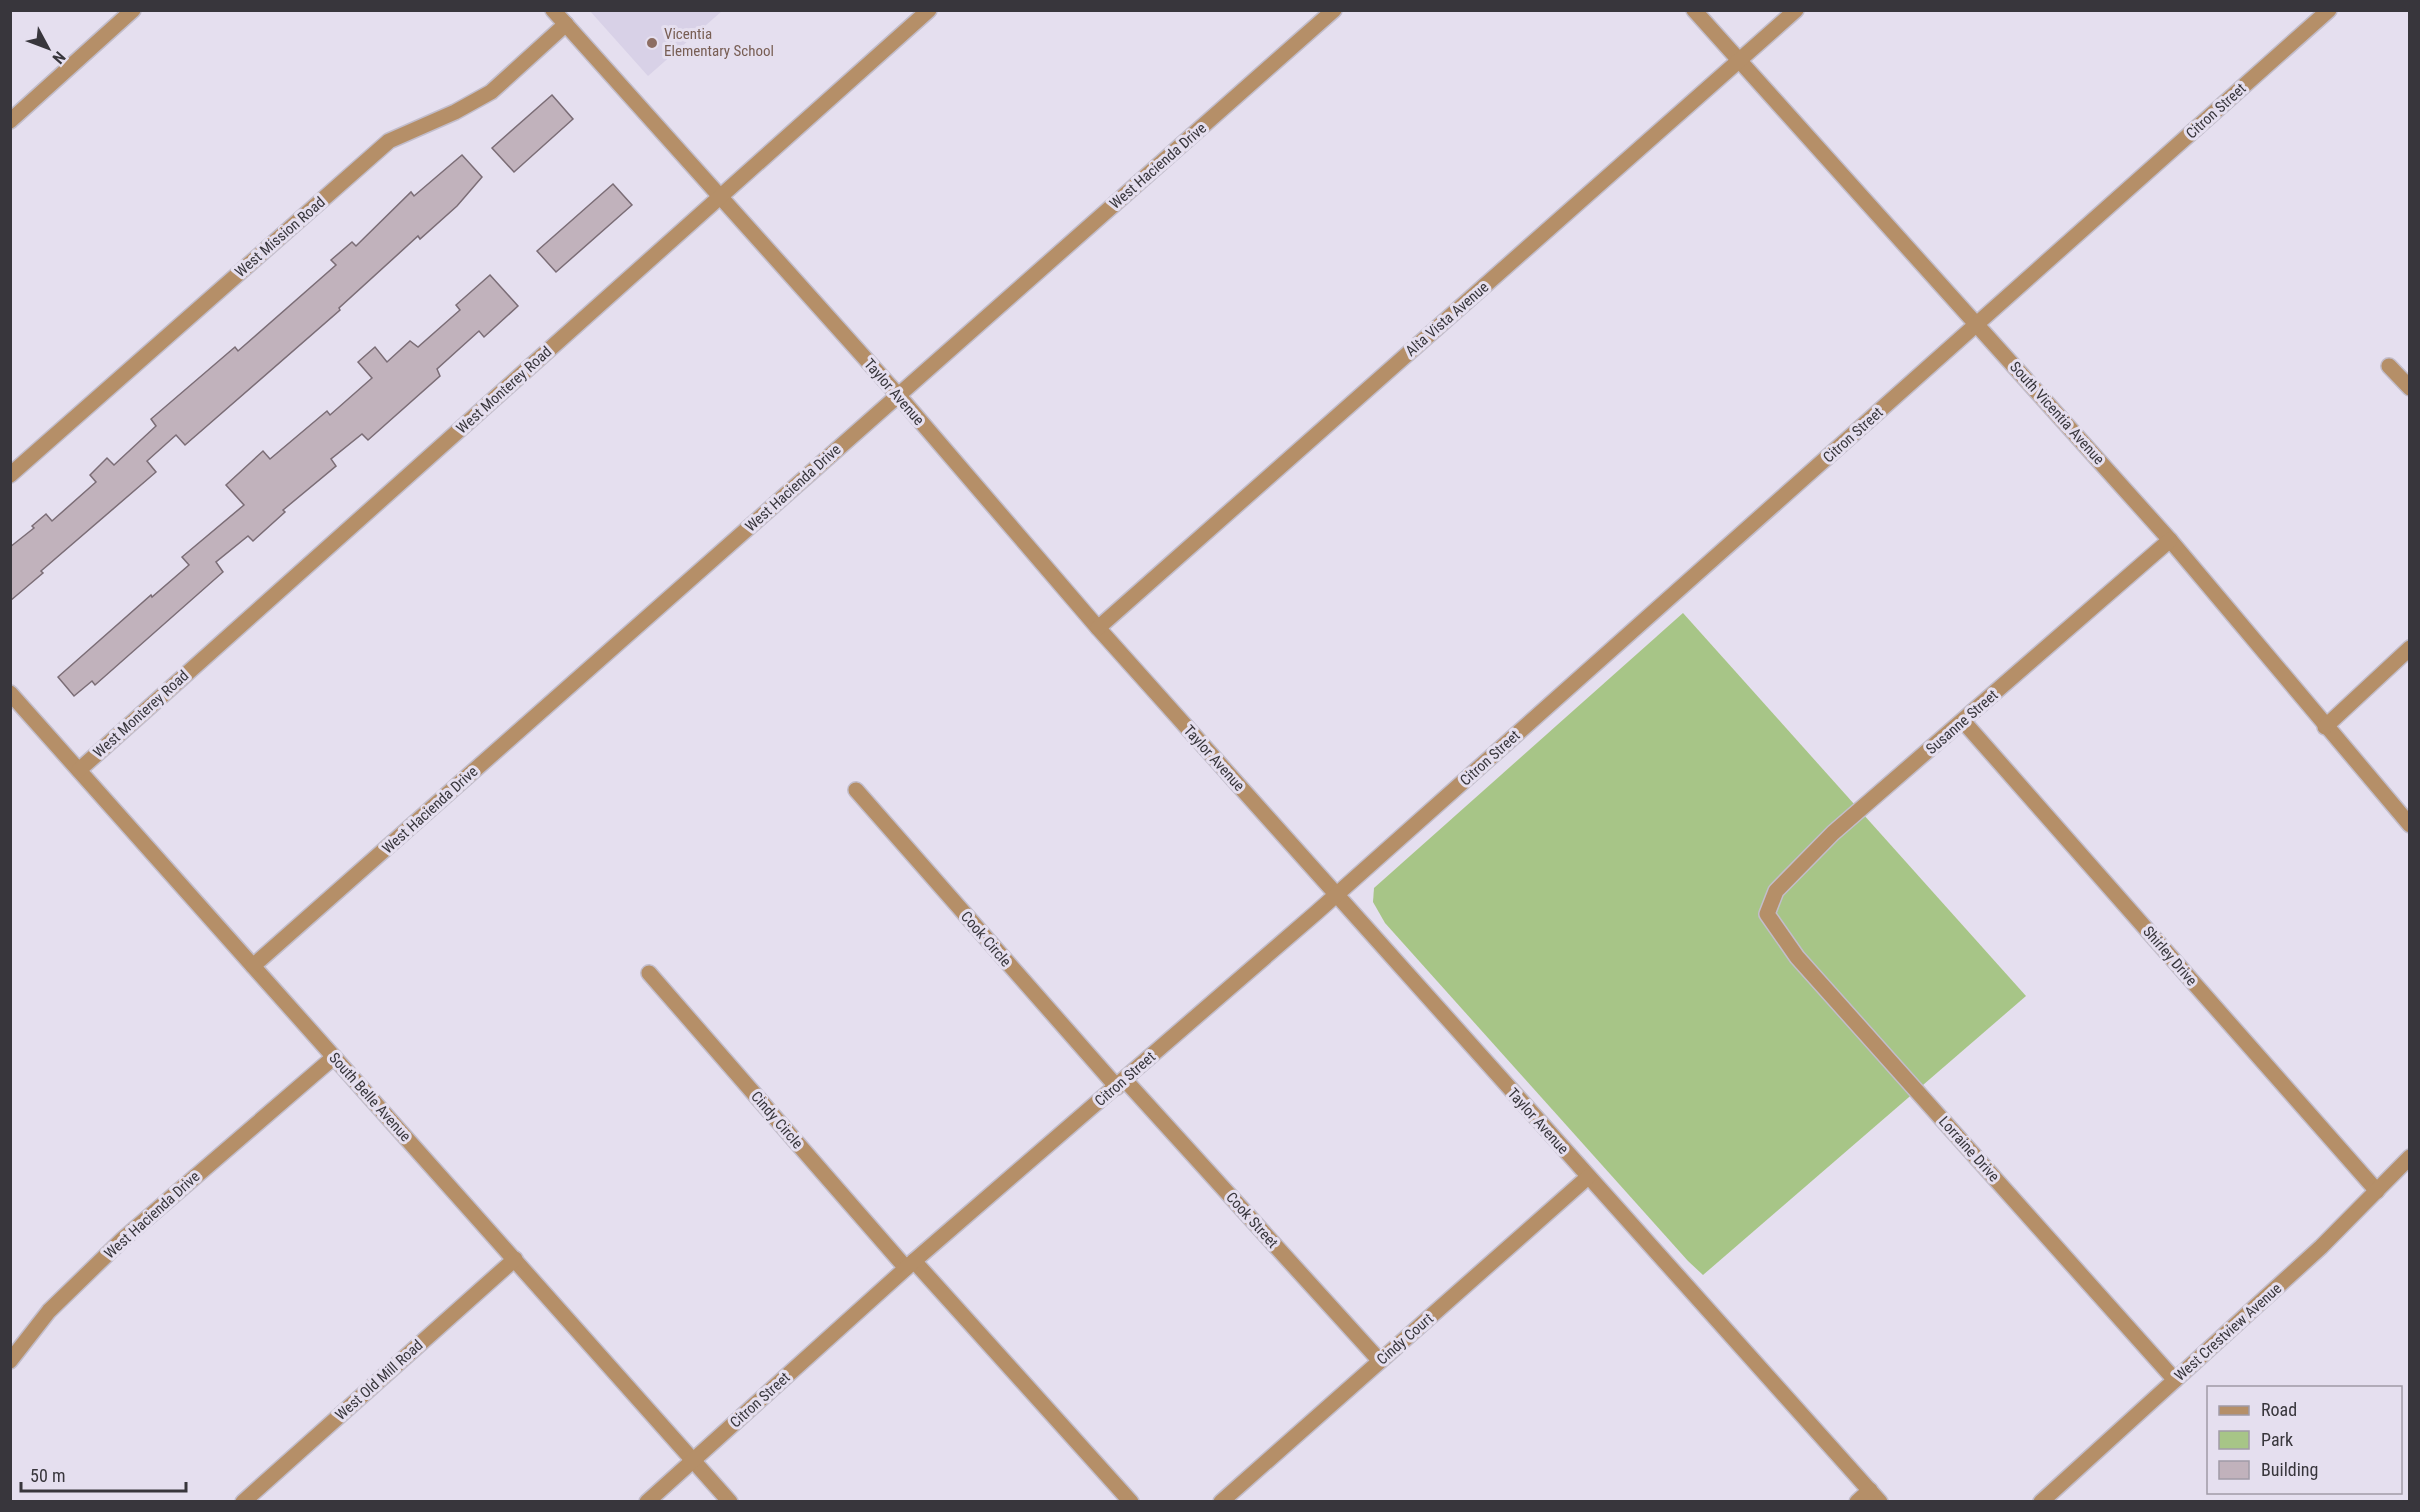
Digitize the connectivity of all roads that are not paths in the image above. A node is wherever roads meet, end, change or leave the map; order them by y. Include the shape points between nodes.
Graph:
1 (133, 10) edge
2 (553, 10) edge
3 (929, 10) edge
4 (1334, 10) edge
5 (1694, 10) edge
6 (1796, 10) edge
7 (2329, 10) edge
8 (566, 24) junction
9 (1739, 61) junction
10 (10, 121) edge
11 (721, 197) junction
12 (1978, 324) junction
13 (2389, 366) dead end
14 (2409, 388) edge
15 (898, 395) junction
16 (10, 475) edge
17 (2170, 540) junction
18 (1098, 628) junction
19 (2409, 648) edge
20 (10, 693) edge
21 (1963, 721) junction
22 (2325, 728) junction
23 (79, 770) junction
24 (856, 790) dead end
25 (2409, 825) edge
26 (1336, 895) junction
27 (1767, 914) joint
28 (253, 966) junction
29 (648, 973) dead end
30 (334, 1057) junction
31 (1121, 1083) junction
32 (2409, 1157) edge
33 (1588, 1177) junction
34 (2377, 1191) junction
35 (514, 1259) junction
36 (910, 1265) junction
37 (1380, 1361) junction
38 (10, 1362) edge
39 (2175, 1380) junction
40 (694, 1460) junction
41 (1875, 1496) edge
42 (243, 1502) edge
43 (647, 1502) edge
44 (730, 1502) edge
45 (1131, 1502) edge
46 (1221, 1502) edge
47 (1857, 1502) edge
48 (2041, 1502) edge

1 - 10 street
2 - 8 street, Taylor Avenue
3 - 11 street, West Monterey Road
4 - 15 street, West Hacienda Drive
5 - 9 street, South Vicentia Avenue
6 - 9 street, Alta Vista Avenue
7 - 12 street, Citron Street
8 - 11 street, Taylor Avenue
8 - 16 street, West Mission Road via 490,92 389,141
9 - 12 street, South Vicentia Avenue
9 - 18 street, Alta Vista Avenue
11 - 15 street, Taylor Avenue
11 - 23 street, West Monterey Road
12 - 17 street, South Vicentia Avenue
12 - 26 street, Citron Street
13 - 14 street
15 - 18 street, Taylor Avenue
15 - 28 street, West Hacienda Drive
17 - 21 street, Susanne Street
17 - 22 street, South Vicentia Avenue
18 - 26 street, Taylor Avenue
19 - 22 street
20 - 23 street, South Belle Avenue
21 - 27 street, Susanne Street via 1833,832 1776,891
21 - 34 street, Shirley Drive
22 - 25 street, South Vicentia Avenue
23 - 28 street, South Belle Avenue
24 - 31 street, Cook Circle
26 - 31 street, Citron Street
26 - 33 street, Taylor Avenue
27 - 39 street, Lorraine Drive via 1797,957
28 - 30 street, South Belle Avenue
29 - 36 street, Cindy Circle
30 - 35 street, South Belle Avenue
30 - 38 street, West Hacienda Drive via 123,1239 50,1311
31 - 36 street, Citron Street
31 - 37 street, Cook Street
32 - 34 street, West Crestview Avenue
33 - 37 street, Cindy Court
33 - 41 street, Taylor Avenue
34 - 39 street, West Crestview Avenue via 2321,1248
35 - 40 street, South Belle Avenue
35 - 42 street, West Old Mill Road
36 - 40 street, Citron Street
36 - 45 street
37 - 46 street, Cindy Court
39 - 48 street, West Crestview Avenue
40 - 43 street, Citron Street
40 - 44 street, South Belle Avenue
41 - 47 street

